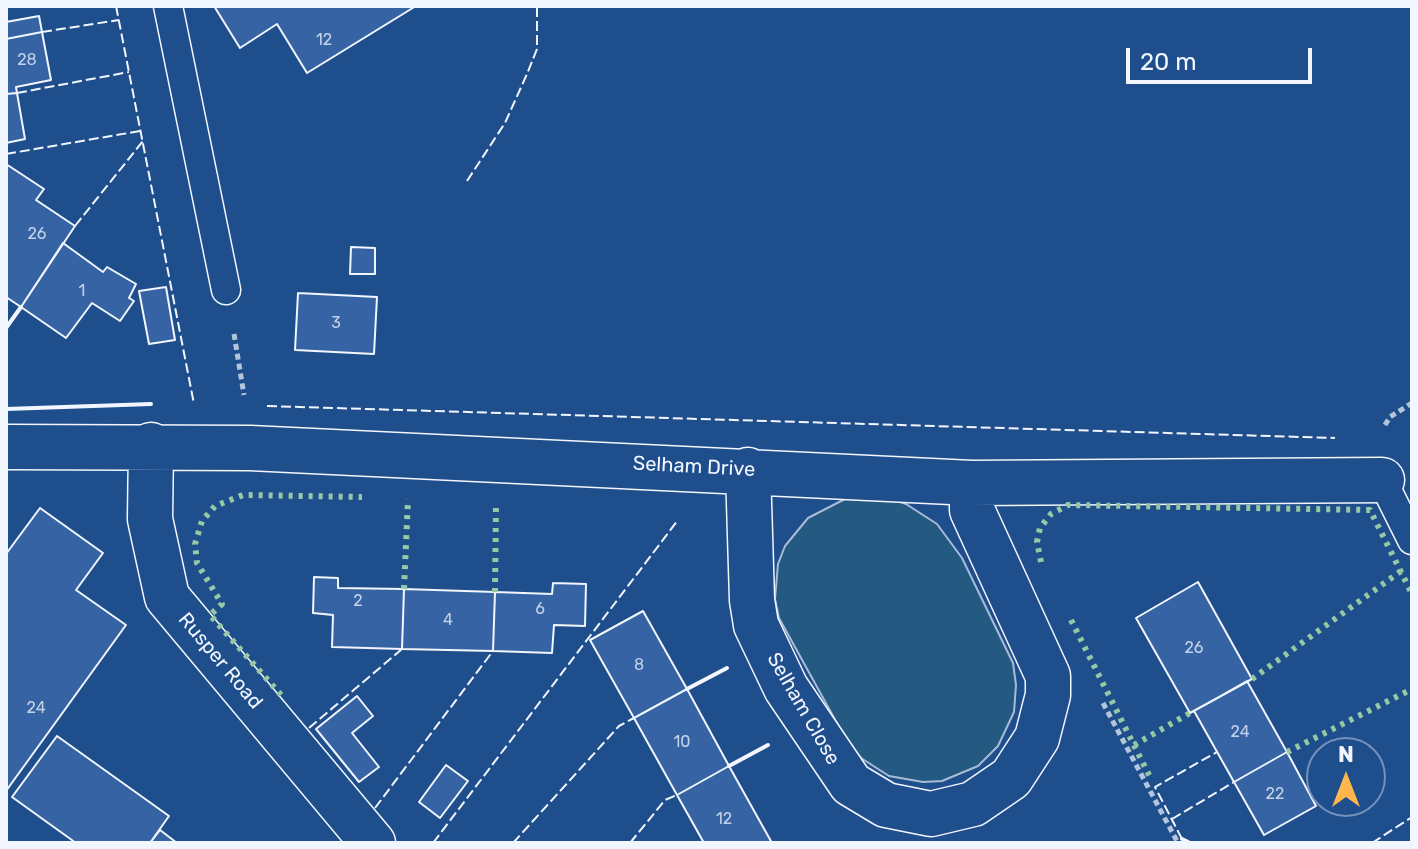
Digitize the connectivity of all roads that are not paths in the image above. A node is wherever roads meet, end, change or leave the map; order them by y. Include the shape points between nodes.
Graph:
1 (168, 6) edge
2 (226, 290) road end
3 (151, 445) junction
4 (6, 447) edge
5 (748, 470) junction
6 (1382, 480) joint
7 (972, 483) junction
8 (1412, 540) edge
9 (373, 843) edge

1 - 2 lane
3 - 4 street, Selham Drive
3 - 5 street, Selham Drive
3 - 9 street, Rusper Road via 150,519 167,597
5 - 7 street, Selham Drive
5 - 7 street, Selham Close via 747,531 756,625 803,714 836,767 860,792 904,811 931,814 993,794 1011,778 1045,715 1048,676 972,510
6 - 7 street, Selham Drive
6 - 8 lane

